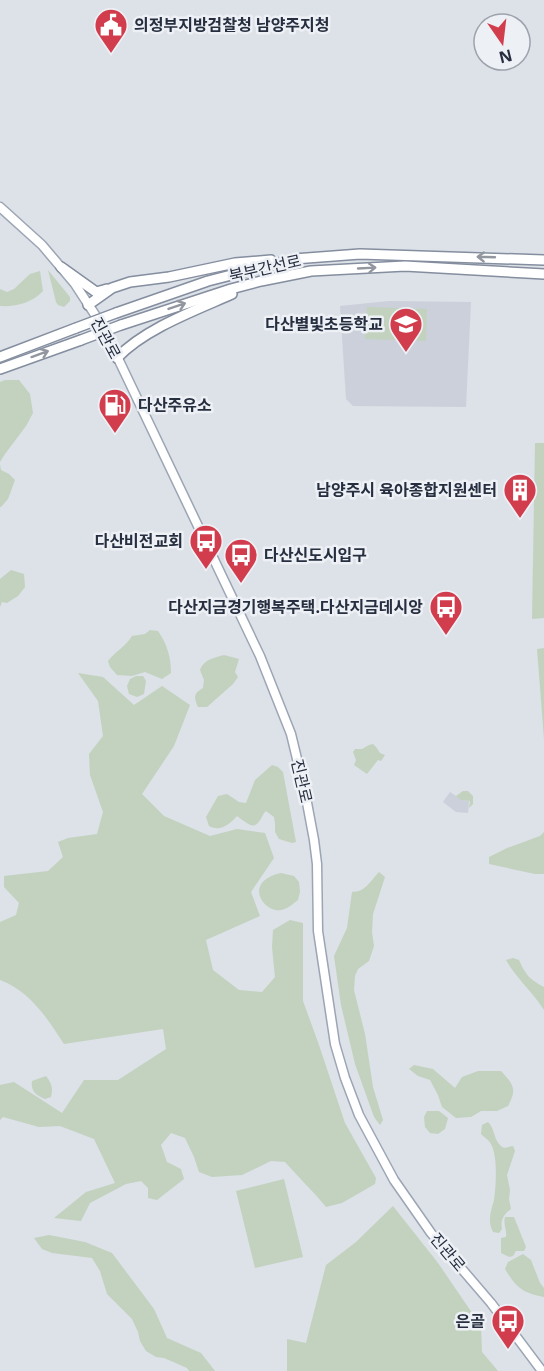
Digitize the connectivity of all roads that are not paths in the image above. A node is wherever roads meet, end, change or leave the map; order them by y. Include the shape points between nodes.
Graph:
1 (0, 207) edge
2 (294, 259) junction
3 (544, 260) edge
4 (61, 267) junction
5 (544, 274) edge
6 (261, 281) junction
7 (112, 288) junction
8 (88, 305) junction
9 (0, 357) edge
10 (117, 358) junction
11 (0, 369) edge
12 (542, 1371) edge

1 - 4 main road, 진관로 via 42,244
3 -> 2 highway, 북부간선로 via 360,254
2 - 7 highway via 236,263
2 - 9 highway, 북부간선로, bridge via 208,281
4 - 7 highway via 96,292
4 - 8 main road, 진관로
6 -> 5 highway, 북부간선로 via 311,272 405,266
6 - 10 highway via 162,326
11 -> 6 highway, 북부간선로, bridge via 121,325
7 - 8 highway
8 - 10 main road, 진관로
10 - 12 main road, 진관로 via 260,656 291,734 314,840 318,930 335,1044 359,1115 394,1180 431,1233

